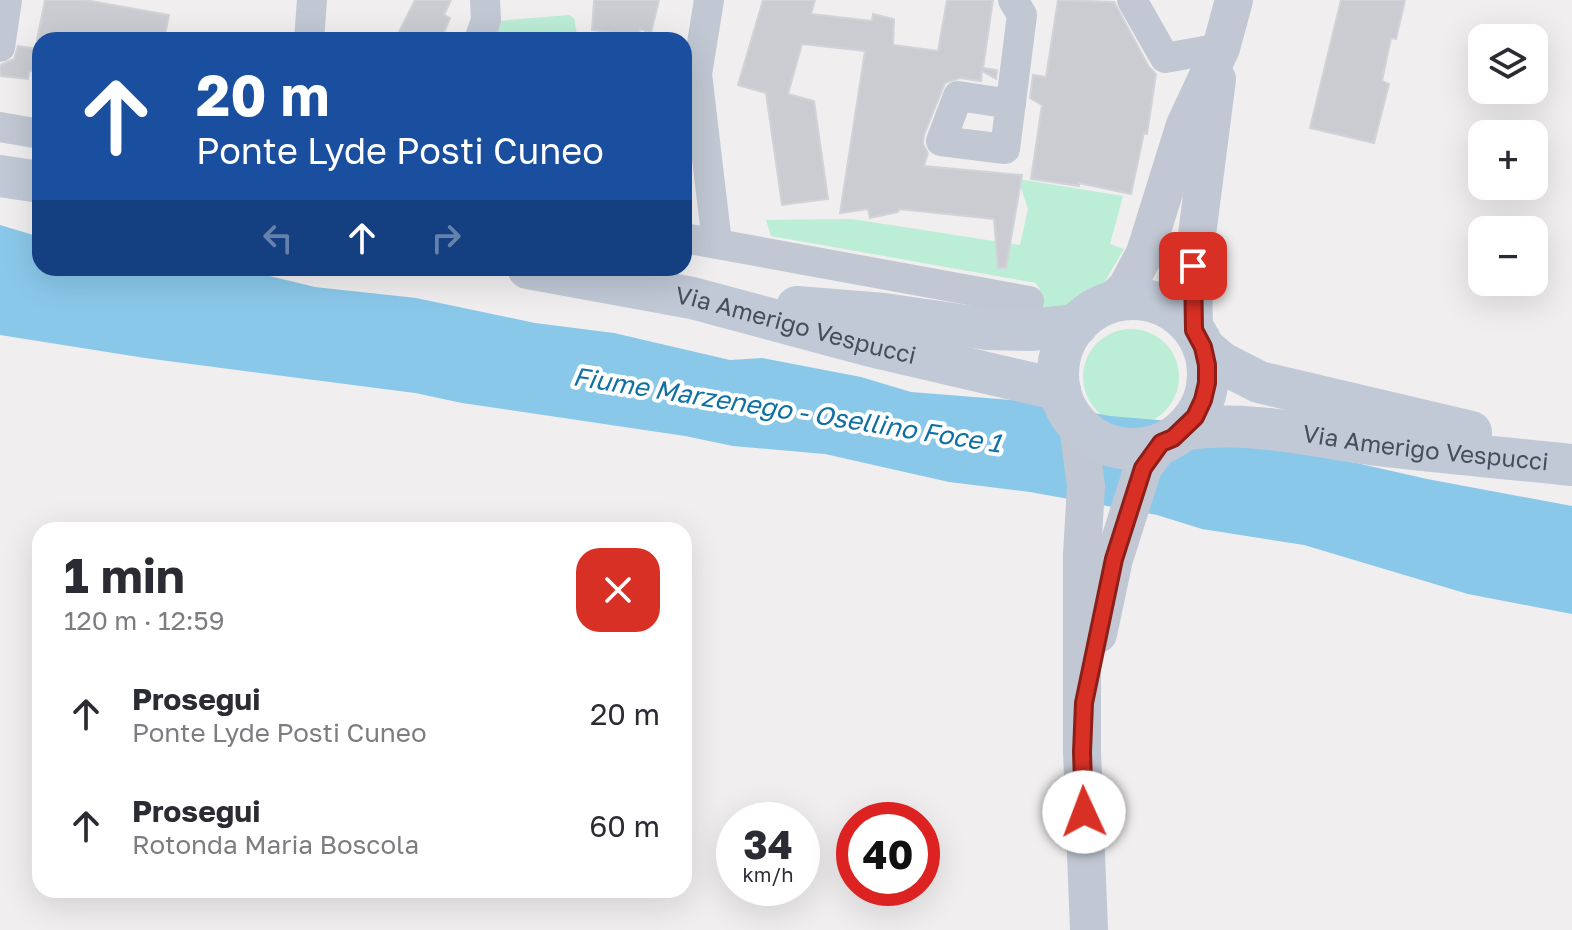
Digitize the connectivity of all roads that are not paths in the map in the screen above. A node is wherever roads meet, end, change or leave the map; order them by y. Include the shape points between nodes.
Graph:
1 (7, 0) edge
2 (312, 0) edge
3 (485, 0) edge
4 (709, 0) edge
5 (1013, 0) edge
6 (1132, 0) edge
7 (1234, 0) edge
8 (310, 32) edge
9 (482, 32) edge
10 (0, 47) edge
11 (1221, 48) junction
12 (1011, 104) dead end
13 (0, 127) edge
14 (32, 133) edge
15 (0, 176) edge
16 (32, 181) edge
17 (692, 239) edge
18 (717, 243) junction
19 (572, 276) edge
20 (692, 298) junction
21 (1029, 301) dead end
22 (1111, 303) junction
23 (1077, 325) junction
24 (1198, 338) junction
25 (1068, 407) junction
26 (1188, 429) junction
27 (1572, 463) edge
28 (1098, 557) junction
29 (1089, 930) edge

1 - 10 street
2 - 8 street
3 - 9 street
4 - 18 street via 697,74
5 - 12 street via 1022,15
6 - 11 street via 1165,58
7 - 11 street
11 - 22 street via 1185,125 1145,253 1127,287
11 - 24 street via 1193,266
13 - 14 street
15 - 16 main road
17 - 18 street
18 - 21 street
19 - 20 main road, Via Amerigo Vespucci
20 - 23 main road via 884,314 987,329
20 - 25 main road, Via Amerigo Vespucci
22 - 23 main road
22 - 24 main road via 1156,303 1183,318
23 - 25 main road via 1058,373
24 - 26 main road via 1207,383
24 - 27 main road via 1222,363 1259,382 1471,432
25 - 26 main road via 1096,440 1117,448 1135,449
25 - 28 street
26 - 27 main road, Via Amerigo Vespucci
26 - 28 street via 1143,468
28 - 29 street via 1082,752

